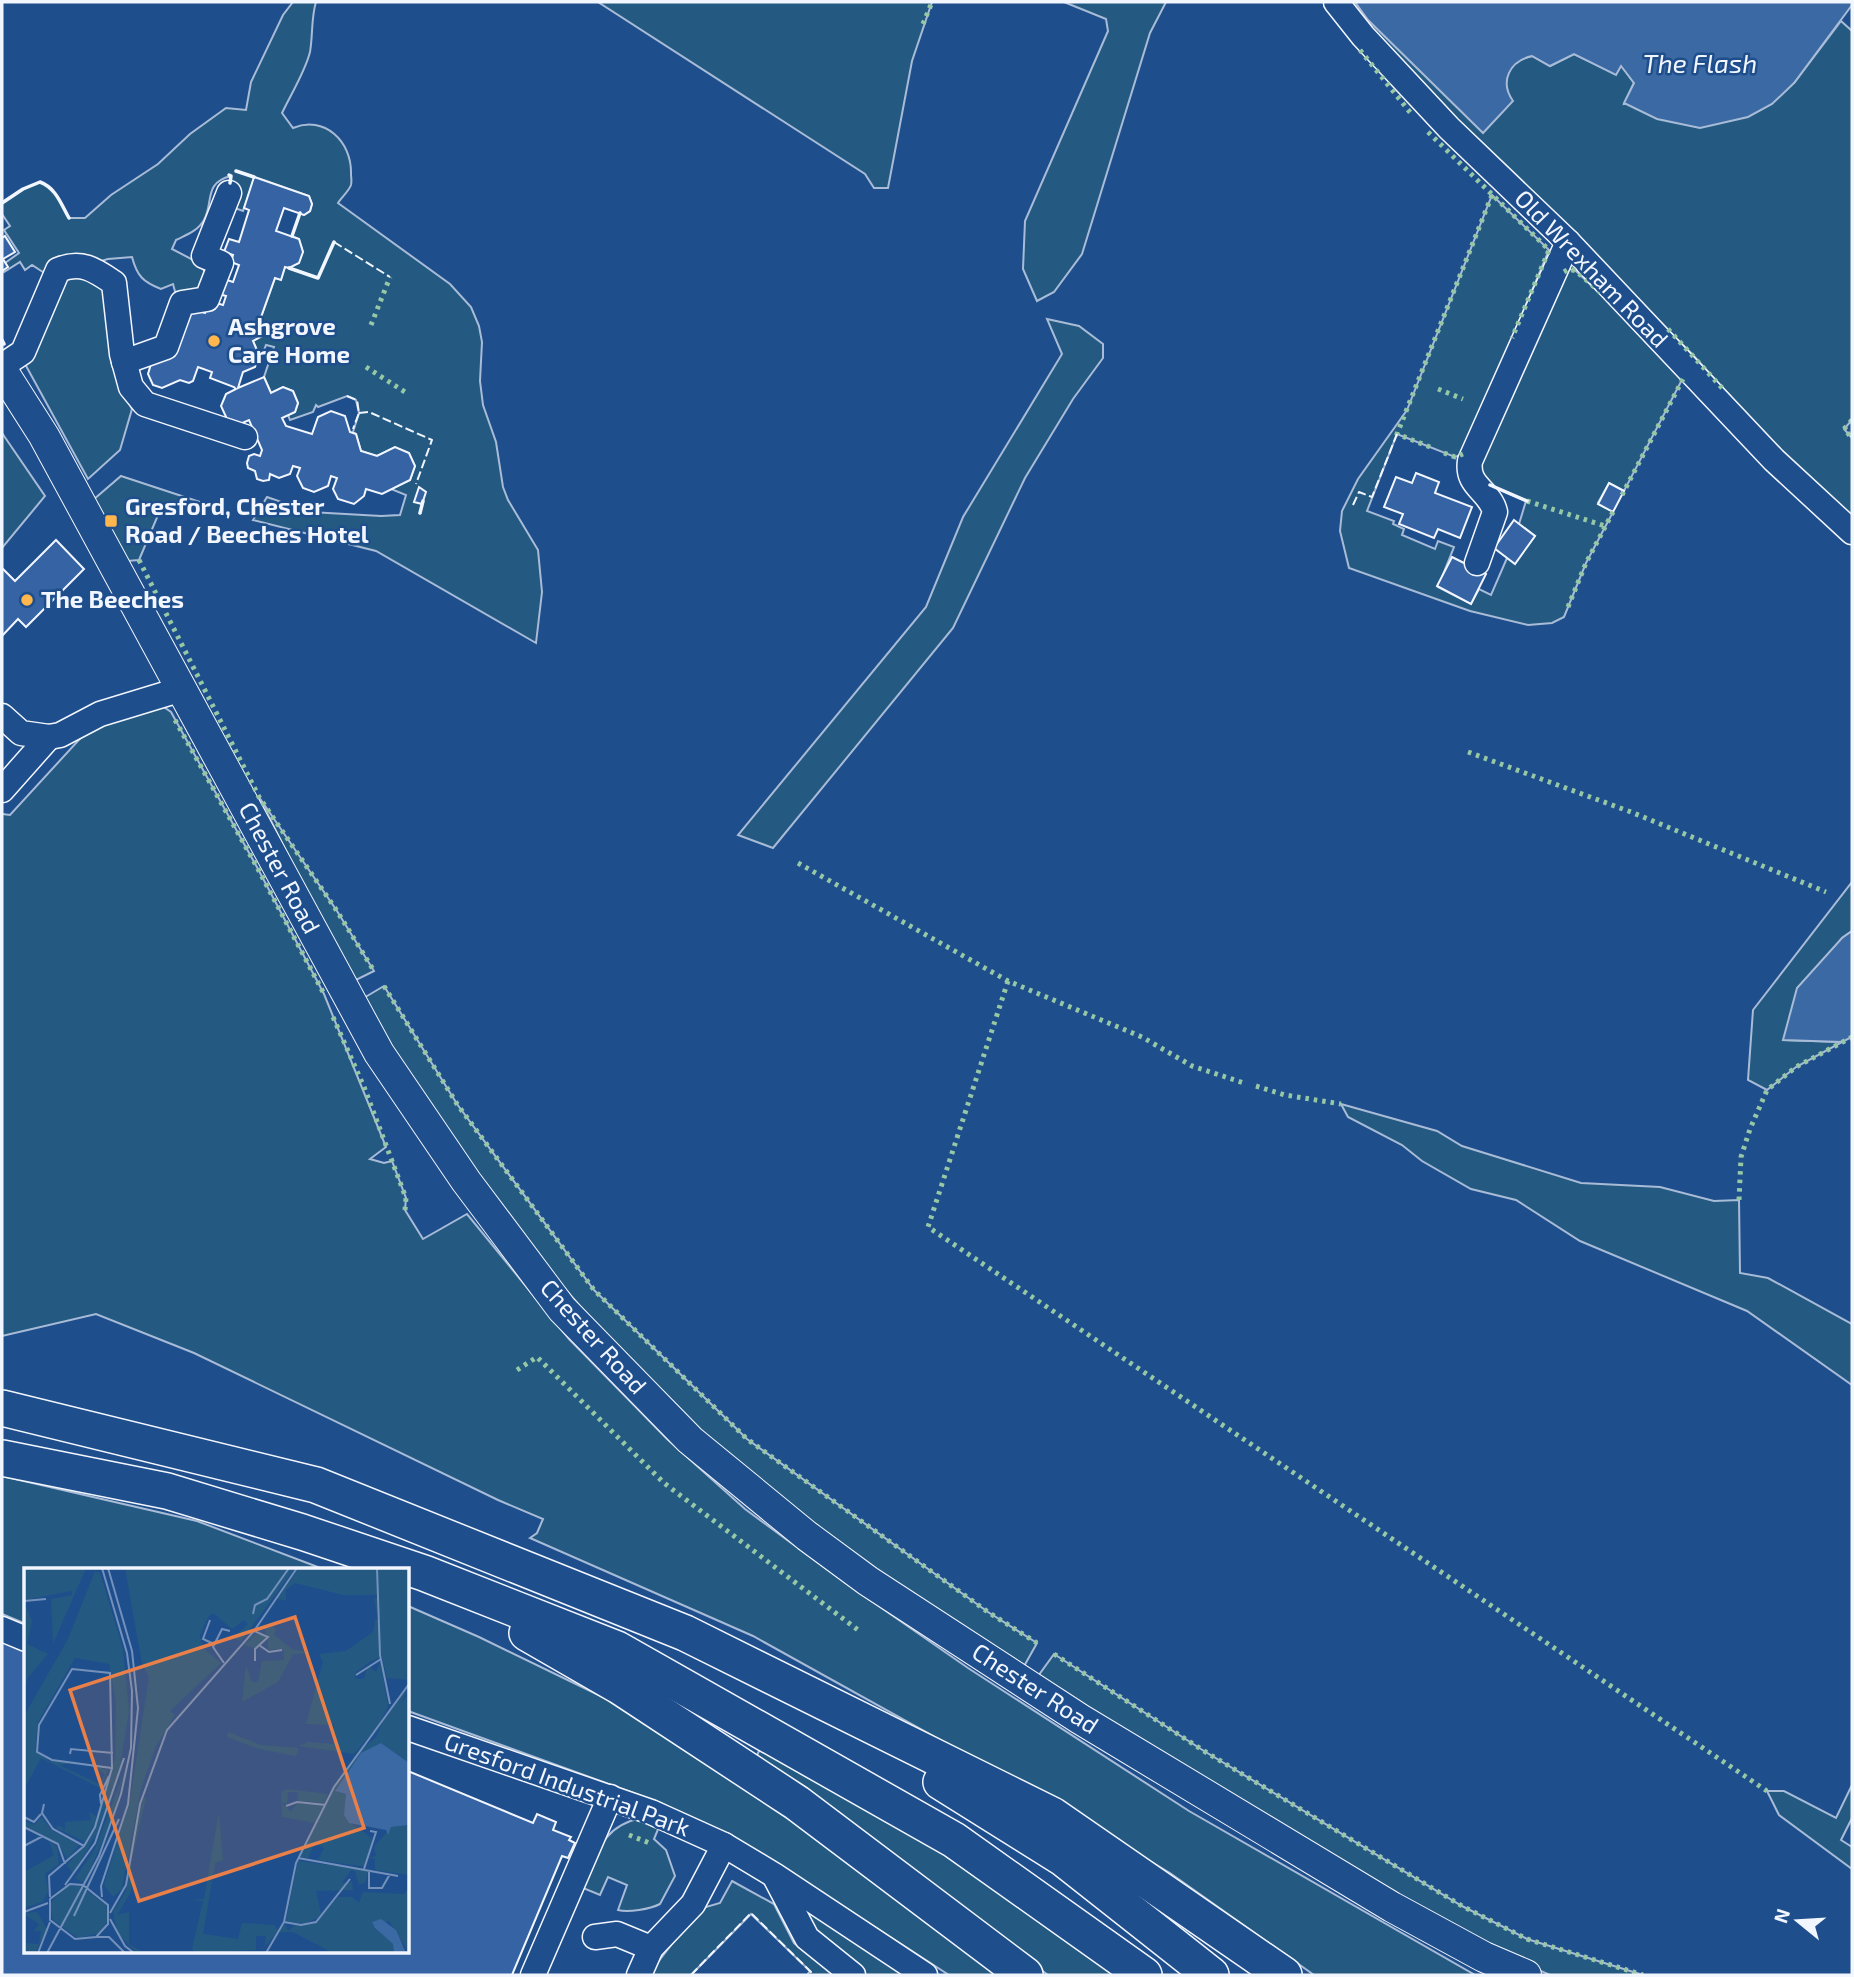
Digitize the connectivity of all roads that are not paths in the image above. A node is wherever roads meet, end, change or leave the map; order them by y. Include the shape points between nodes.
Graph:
1 (1336, 2) edge
2 (229, 193) dead end
3 (1568, 242) junction
4 (124, 362) junction
5 (2, 368) edge
6 (245, 437) dead end
7 (1852, 532) edge
8 (1478, 564) dead end
9 (182, 689) junction
10 (2, 717) edge
11 (49, 737) junction
12 (2, 790) edge
13 (2, 1408) edge
14 (2, 1458) edge
15 (409, 1568) edge
16 (410, 1568) edge
17 (424, 1573) junction
18 (2, 1629) edge
19 (24, 1638) edge
20 (777, 1681) junction
21 (410, 1729) edge
22 (610, 1797) junction
23 (724, 1845) junction
24 (774, 1875) junction
25 (595, 1937) dead end
26 (651, 1948) junction
27 (533, 1975) edge
28 (639, 1975) edge
29 (853, 1975) edge
30 (925, 1975) edge
31 (1025, 1975) edge
32 (1144, 1975) edge
33 (1212, 1975) edge
34 (1284, 1975) edge
35 (1526, 1975) edge

1 - 3 street, Old Wrexham Road via 1449,128
2 - 4 street via 204,256 221,263 207,299 182,303 166,347
3 - 7 street, Old Wrexham Road via 1774,460
3 - 8 street via 1470,461 1471,479 1495,512
4 - 5 street via 114,283 97,272 70,265 58,270 52,281 23,352
4 - 6 street via 131,387 145,404
5 - 9 main road, Chester Road
9 - 11 street via 100,714
9 - 35 main road, Chester Road via 379,1053 466,1181 562,1308 690,1440 868,1581 1080,1719 1392,1907
10 - 11 street via 21,733
11 - 12 street
13 - 20 highway via 316,1485 685,1633
14 - 15 highway via 167,1491
16 - 17 highway
17 - 31 highway via 619,1686 797,1803
17 - 32 highway via 617,1649 954,1840
18 - 19 street
20 - 33 highway via 1064,1859
20 - 34 highway via 1052,1815
21 - 22 street, Gresford Industrial Park
22 - 23 street, Gresford Industrial Park
22 - 27 street
23 - 24 street, Gresford Industrial Park
23 - 26 street, Gresford Industrial Park via 693,1904
24 - 29 street via 807,1938
24 - 30 street, Gresford Industrial Park
25 - 26 street via 617,1934
26 - 28 street, Gresford Industrial Park

